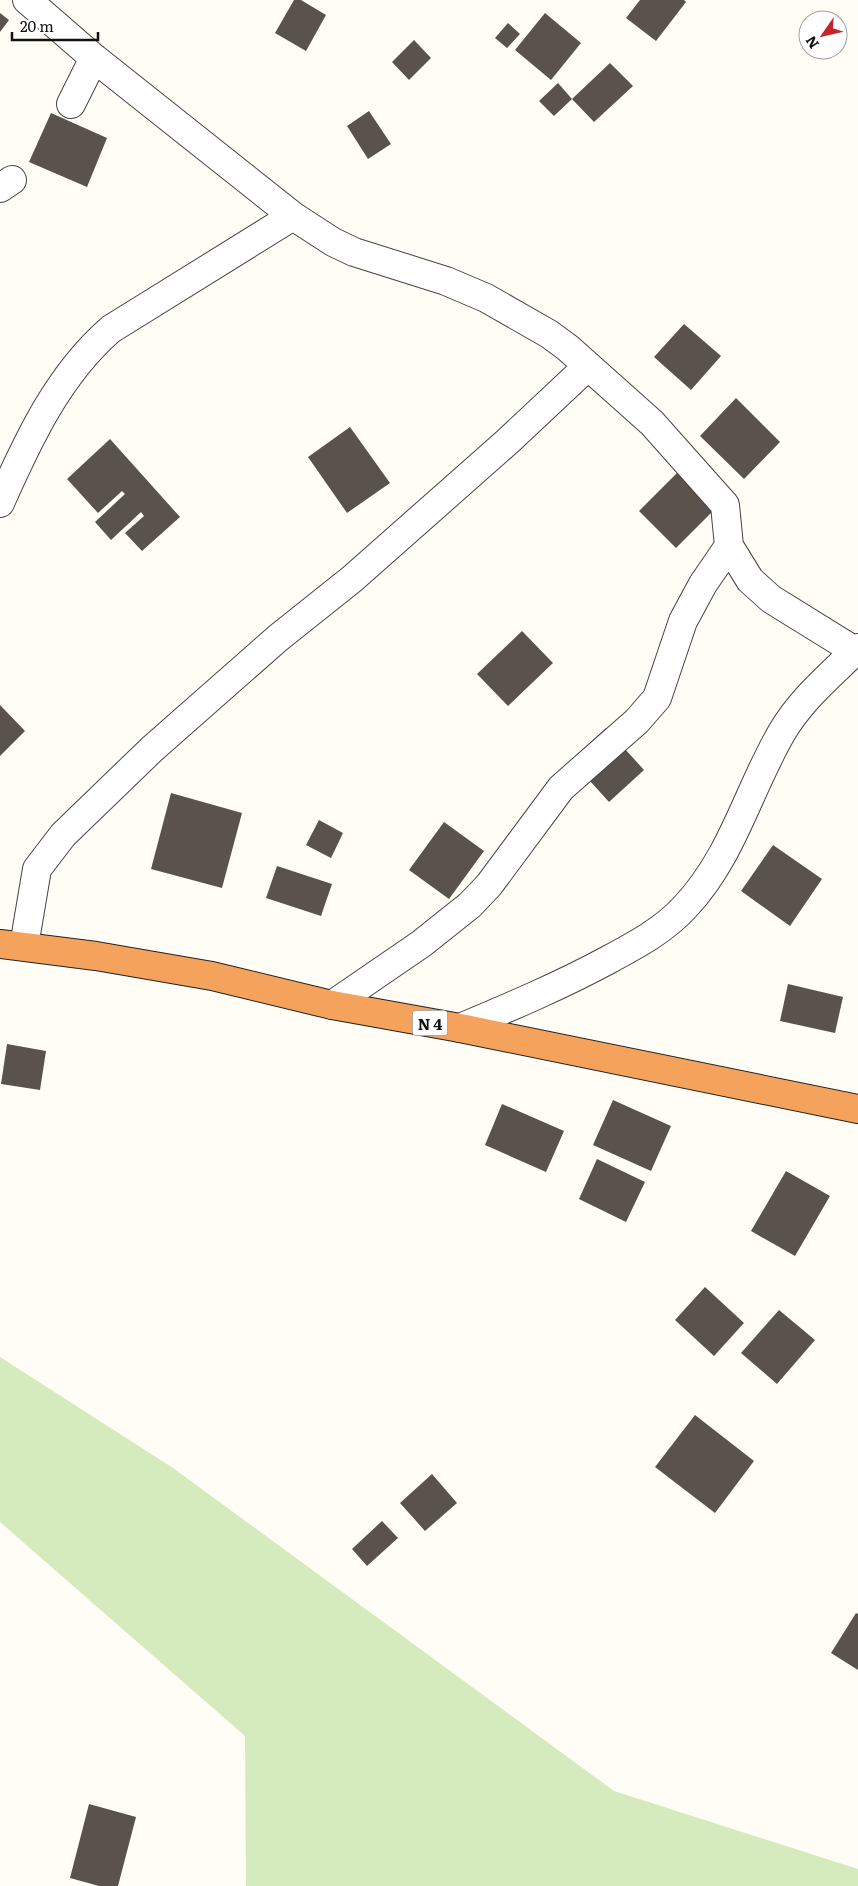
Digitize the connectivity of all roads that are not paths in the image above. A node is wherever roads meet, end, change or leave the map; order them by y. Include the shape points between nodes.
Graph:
1 (27, 0) edge
2 (94, 58) junction
3 (71, 104) dead end
4 (294, 216) junction
5 (588, 366) junction
6 (0, 504) edge
7 (729, 546) junction
8 (856, 649) edge
9 (12, 945) edge
10 (332, 1005) junction
11 (460, 1028) junction
12 (858, 1109) edge

1 - 2 street
2 - 3 street
2 - 4 street
4 - 5 street via 354,252 446,281 486,298 549,334
4 - 6 street via 111,328 94,344 79,359 61,386 22,453
5 - 7 street via 652,422 725,505
5 - 9 street via 352,579 278,638 152,749 63,835 37,869
7 - 8 street via 750,580 771,599
7 - 10 street via 683,621 657,698 561,788 489,885 470,905 421,944
8 - 11 street via 813,690 794,714 722,856 685,907 664,927 608,960 564,983
9 - 10 highway, N 4 via 212,976
10 - 11 highway, N 4
11 - 12 highway, N 4

